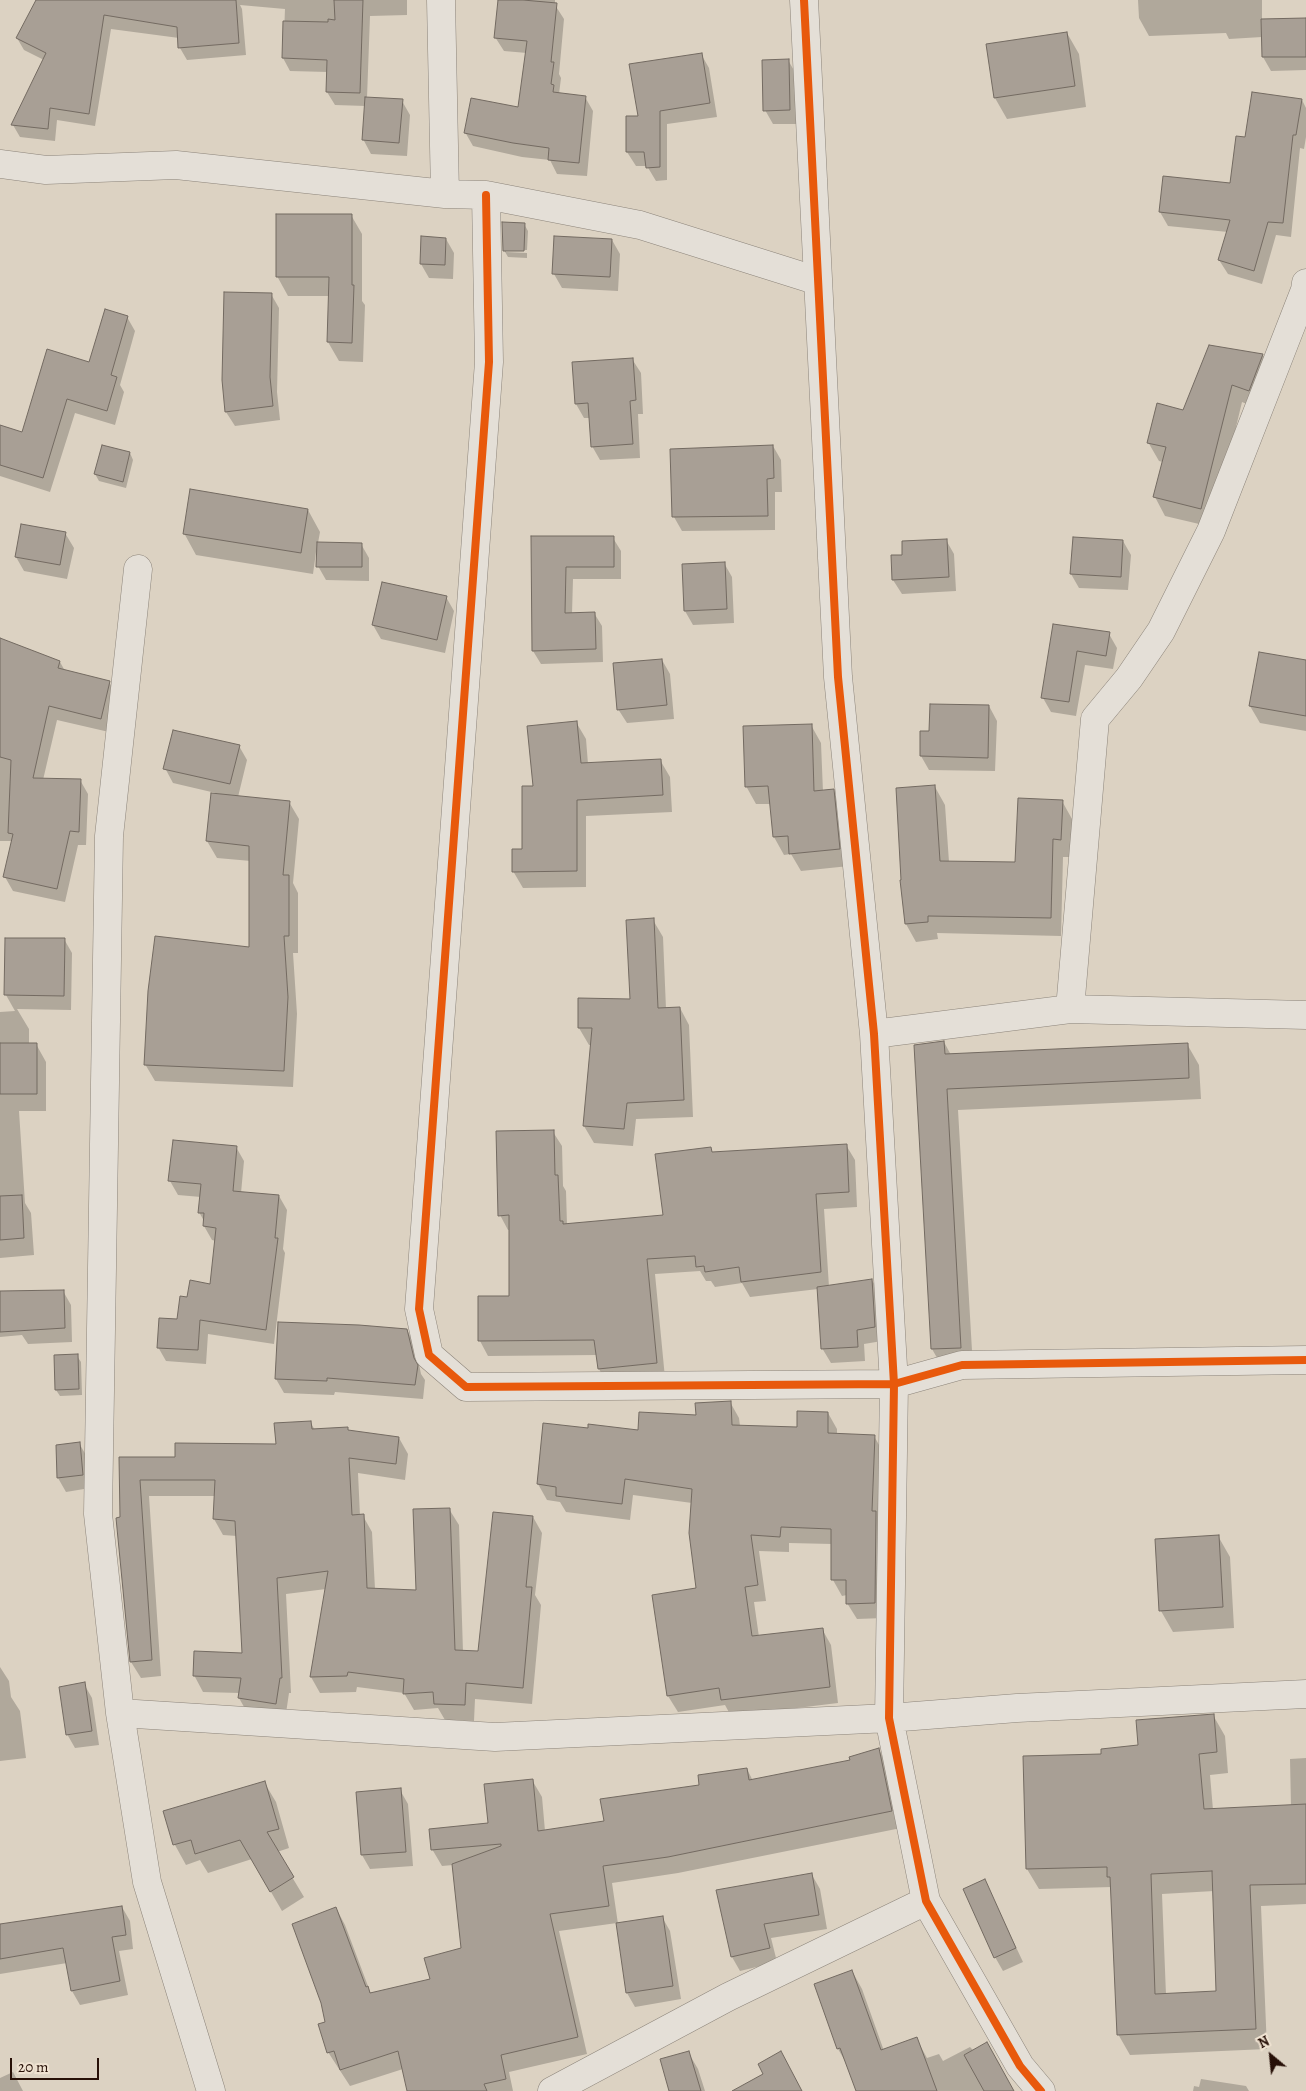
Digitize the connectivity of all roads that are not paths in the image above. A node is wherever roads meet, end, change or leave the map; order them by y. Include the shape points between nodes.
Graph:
1 (441, 0) edge
2 (804, 0) edge
3 (0, 164) edge
4 (445, 194) junction
5 (486, 195) junction
6 (818, 281) junction
7 (1306, 283) edge
8 (138, 569) dead end
9 (1070, 1009) junction
10 (1306, 1015) edge
11 (874, 1034) junction
12 (1306, 1360) edge
13 (894, 1384) junction
14 (1306, 1694) edge
15 (120, 1713) junction
16 (889, 1718) junction
17 (926, 1901) junction
18 (211, 2091) edge
19 (552, 2091) edge
20 (1041, 2091) edge

1 - 4 street
2 - 6 street
3 - 4 street via 46,170 176,165
4 - 5 street
5 - 6 street via 640,225
5 - 13 street via 490,362 419,1309 429,1355 466,1387
6 - 11 street via 838,676
7 - 9 street via 1211,530 1161,631 1129,678 1095,718
8 - 15 street via 109,836 103,1187 98,1514
9 - 10 street
9 - 11 street
11 - 13 street
12 - 13 street via 962,1365
13 - 16 street
14 - 16 street via 1017,1708
15 - 16 street via 495,1737
15 - 18 street via 147,1882
16 - 17 street
17 - 19 street via 728,1998
17 - 20 street via 1020,2066

